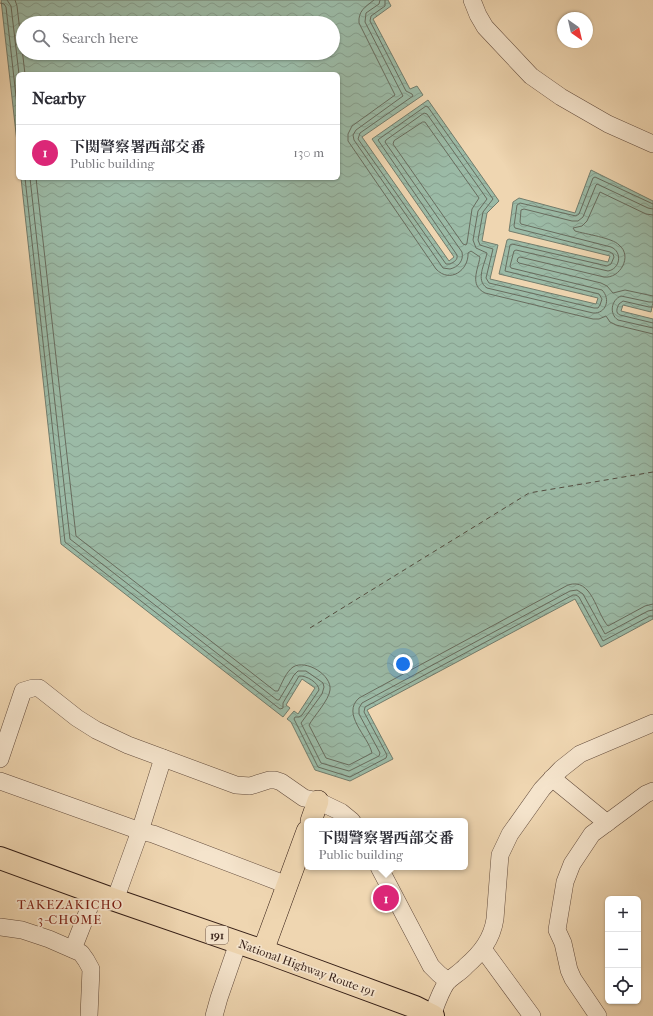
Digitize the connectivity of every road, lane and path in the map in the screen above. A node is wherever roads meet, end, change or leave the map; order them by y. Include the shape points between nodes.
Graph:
1 (472, 0) edge
2 (653, 144) edge
3 (653, 723) edge
4 (163, 758) junction
5 (0, 759) edge
6 (552, 778) junction
7 (0, 781) edge
8 (653, 791) edge
9 (318, 801) junction
10 (312, 818) edge
11 (350, 818) edge
12 (607, 823) junction
13 (140, 831) junction
14 (304, 839) edge
15 (0, 858) edge
16 (381, 870) edge
17 (287, 885) junction
18 (105, 897) junction
19 (0, 927) edge
20 (238, 943) junction
21 (73, 949) junction
22 (483, 949) junction
23 (264, 951) junction
24 (448, 981) junction
25 (89, 1016) edge
26 (214, 1016) edge
27 (433, 1016) edge
28 (532, 1016) edge
29 (598, 1016) edge

1 - 2 street via 485,27 531,76 608,124
3 - 6 street via 580,754
4 - 5 street via 96,730 39,688 33,688 23,691 20,696
4 - 9 street via 236,785 250,786 275,780 304,798
4 - 13 street
6 - 12 street
6 - 22 street via 510,834 500,855 493,928
7 - 13 street
8 - 12 street
9 - 10 main road
9 - 11 street
12 - 29 street via 592,834 570,868 565,882 557,930 571,975
13 - 17 street
13 - 18 street
14 - 17 main road
15 - 18 highway, National Highway Route 191 / 191
16 - 24 street via 431,966
17 - 23 main road
18 - 20 highway, National Highway Route 191 / 191
18 - 21 street
19 - 21 street via 22,930
20 - 23 highway, National Highway Route 191 / 191
20 - 26 street
21 - 25 street via 81,953 91,969
22 - 24 street
22 - 28 street
23 - 27 highway, National Highway Route 191 / 191
24 - 27 street

